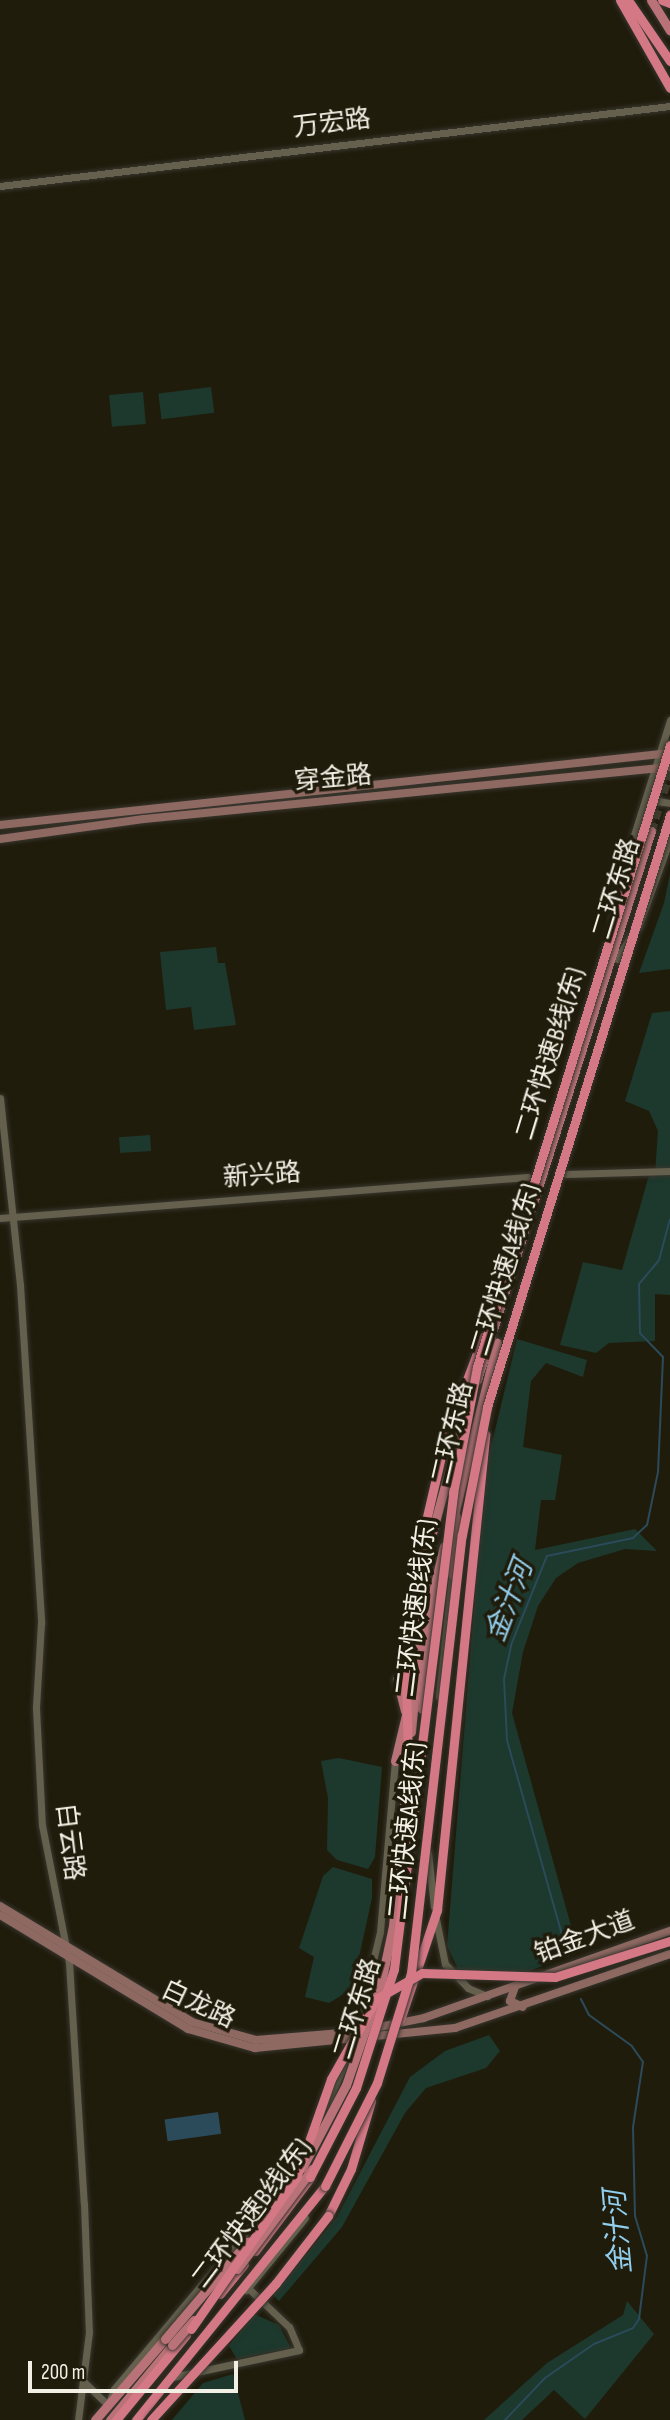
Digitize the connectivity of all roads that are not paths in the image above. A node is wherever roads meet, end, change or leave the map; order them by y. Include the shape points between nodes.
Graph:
1 (620, 0) edge
2 (628, 0) edge
3 (651, 0) edge
4 (662, 0) edge
5 (670, 3) edge
6 (670, 31) edge
7 (670, 61) edge
8 (670, 88) edge
9 (670, 106) edge
10 (0, 186) edge
11 (670, 720) edge
12 (670, 745) edge
13 (670, 753) edge
14 (659, 754) junction
15 (670, 767) edge
16 (655, 769) junction
17 (670, 803) edge
18 (642, 809) junction
19 (670, 815) edge
20 (0, 825) edge
21 (654, 832) tunnel mouth
22 (0, 839) edge
23 (670, 839) edge
24 (614, 959) junction
25 (0, 1098) edge
26 (670, 1171) edge
27 (566, 1174) dead end
28 (527, 1177) dead end
29 (14, 1217) junction
30 (0, 1218) edge
31 (491, 1319) junction
32 (501, 1357) junction
33 (458, 1502) junction
34 (452, 1574) joint
35 (397, 1679) dead end
36 (415, 1683) junction
37 (406, 1715) junction
38 (396, 1761) joint
39 (413, 1762) junction
40 (426, 1838) junction
41 (0, 1906) edge
42 (0, 1915) edge
43 (436, 1920) junction
44 (670, 1931) edge
45 (670, 1941) edge
46 (66, 1946) junction
47 (670, 1954) edge
48 (68, 1956) junction
49 (515, 1987) junction
50 (494, 1995) junction
51 (524, 2007) junction
52 (398, 2024) junction
53 (356, 2032) junction
54 (394, 2038) junction
55 (353, 2042) junction
56 (372, 2098) junction
57 (248, 2288) junction
58 (191, 2329) junction
59 (173, 2377) junction
60 (83, 2381) junction
61 (123, 2396) junction
62 (108, 2405) junction
63 (139, 2418) edge
64 (78, 2420) edge
65 (95, 2420) edge
66 (110, 2420) edge
67 (117, 2420) edge
68 (151, 2420) edge

1 - 8 highway
2 - 7 highway
3 - 6 main road
4 - 5 highway
9 - 10 street, 万宏路
11 - 14 street
12 - 31 highway, 二环快速B线(东), bridge
13 - 14 main road, 穿金路
14 - 16 street
14 - 20 main road, 穿金路
15 - 16 main road, 穿金路
16 - 18 street
16 - 22 main road, 穿金路 via 117,822
17 - 18 street via 652,799
18 - 24 street via 618,886
19 - 32 highway, 二环快速A线(东), bridge
21 - 24 main road, 二环东路
23 - 24 street via 652,897
24 - 33 main road, 二环东路 via 490,1367
24 - 36 main road, 二环东路 via 442,1483 426,1567
25 - 29 street, 白云路
26 - 27 street
28 - 29 street, 新兴路
29 - 30 street, 新兴路
29 - 46 street, 白云路 via 41,1623 36,1708 42,1825
31 - 37 highway, bridge via 443,1446 415,1585
31 - 58 highway, 二环快速B线(东), bridge via 455,1474 402,1922 381,2019 352,2098 320,2161 271,2232
32 - 43 highway, bridge via 469,1556
32 - 63 highway, 二环快速A线(东), bridge via 465,1516 419,1932 394,2037 359,2126 317,2199
33 - 34 main road
33 - 39 main road, 二环东路 via 434,1587
34 - 40 street
35 - 37 main road
36 - 37 main road
36 - 39 main road, 二环东路
37 - 38 main road
37 - 39 highway
38 - 53 street via 380,1932
39 - 61 main road, 二环东路, bridge via 389,1947 354,2066 288,2189
40 - 43 street
40 - 52 street via 415,1951
41 - 46 main road, 白龙路
42 - 48 main road, 白龙路
43 - 50 street via 438,1948 449,1969 473,1991
43 - 52 highway
44 - 49 main road, 铂金大道
45 - 58 highway, bridge via 555,1977 422,1973 376,1999 331,2079 290,2187
46 - 48 street, 白云路
46 - 53 main road, 白龙路 via 192,2022 232,2037 275,2040
47 - 51 main road, 铂金大道
48 - 55 main road, 白龙路 via 188,2029 231,2045
48 - 60 street, 白云路 via 87,2270
49 - 50 main road, 白龙路
49 - 51 main road via 510,2001
50 - 52 main road, 白龙路
51 - 54 main road, 白龙路 via 466,2025
52 - 53 main road, 白龙路
52 - 54 street
53 - 55 street
54 - 55 main road, 白龙路
54 - 56 street
55 - 62 street via 324,2114 290,2173 114,2389
56 - 57 street via 324,2189
56 - 68 highway, bridge via 351,2169 328,2216 276,2283
57 - 59 street
57 - 59 street via 289,2327 299,2350
58 - 67 highway, 二环快速B线(东), bridge
59 - 63 street
60 - 62 street
60 - 64 street, 白云路
61 - 62 main road
61 - 66 main road
62 - 65 main road

